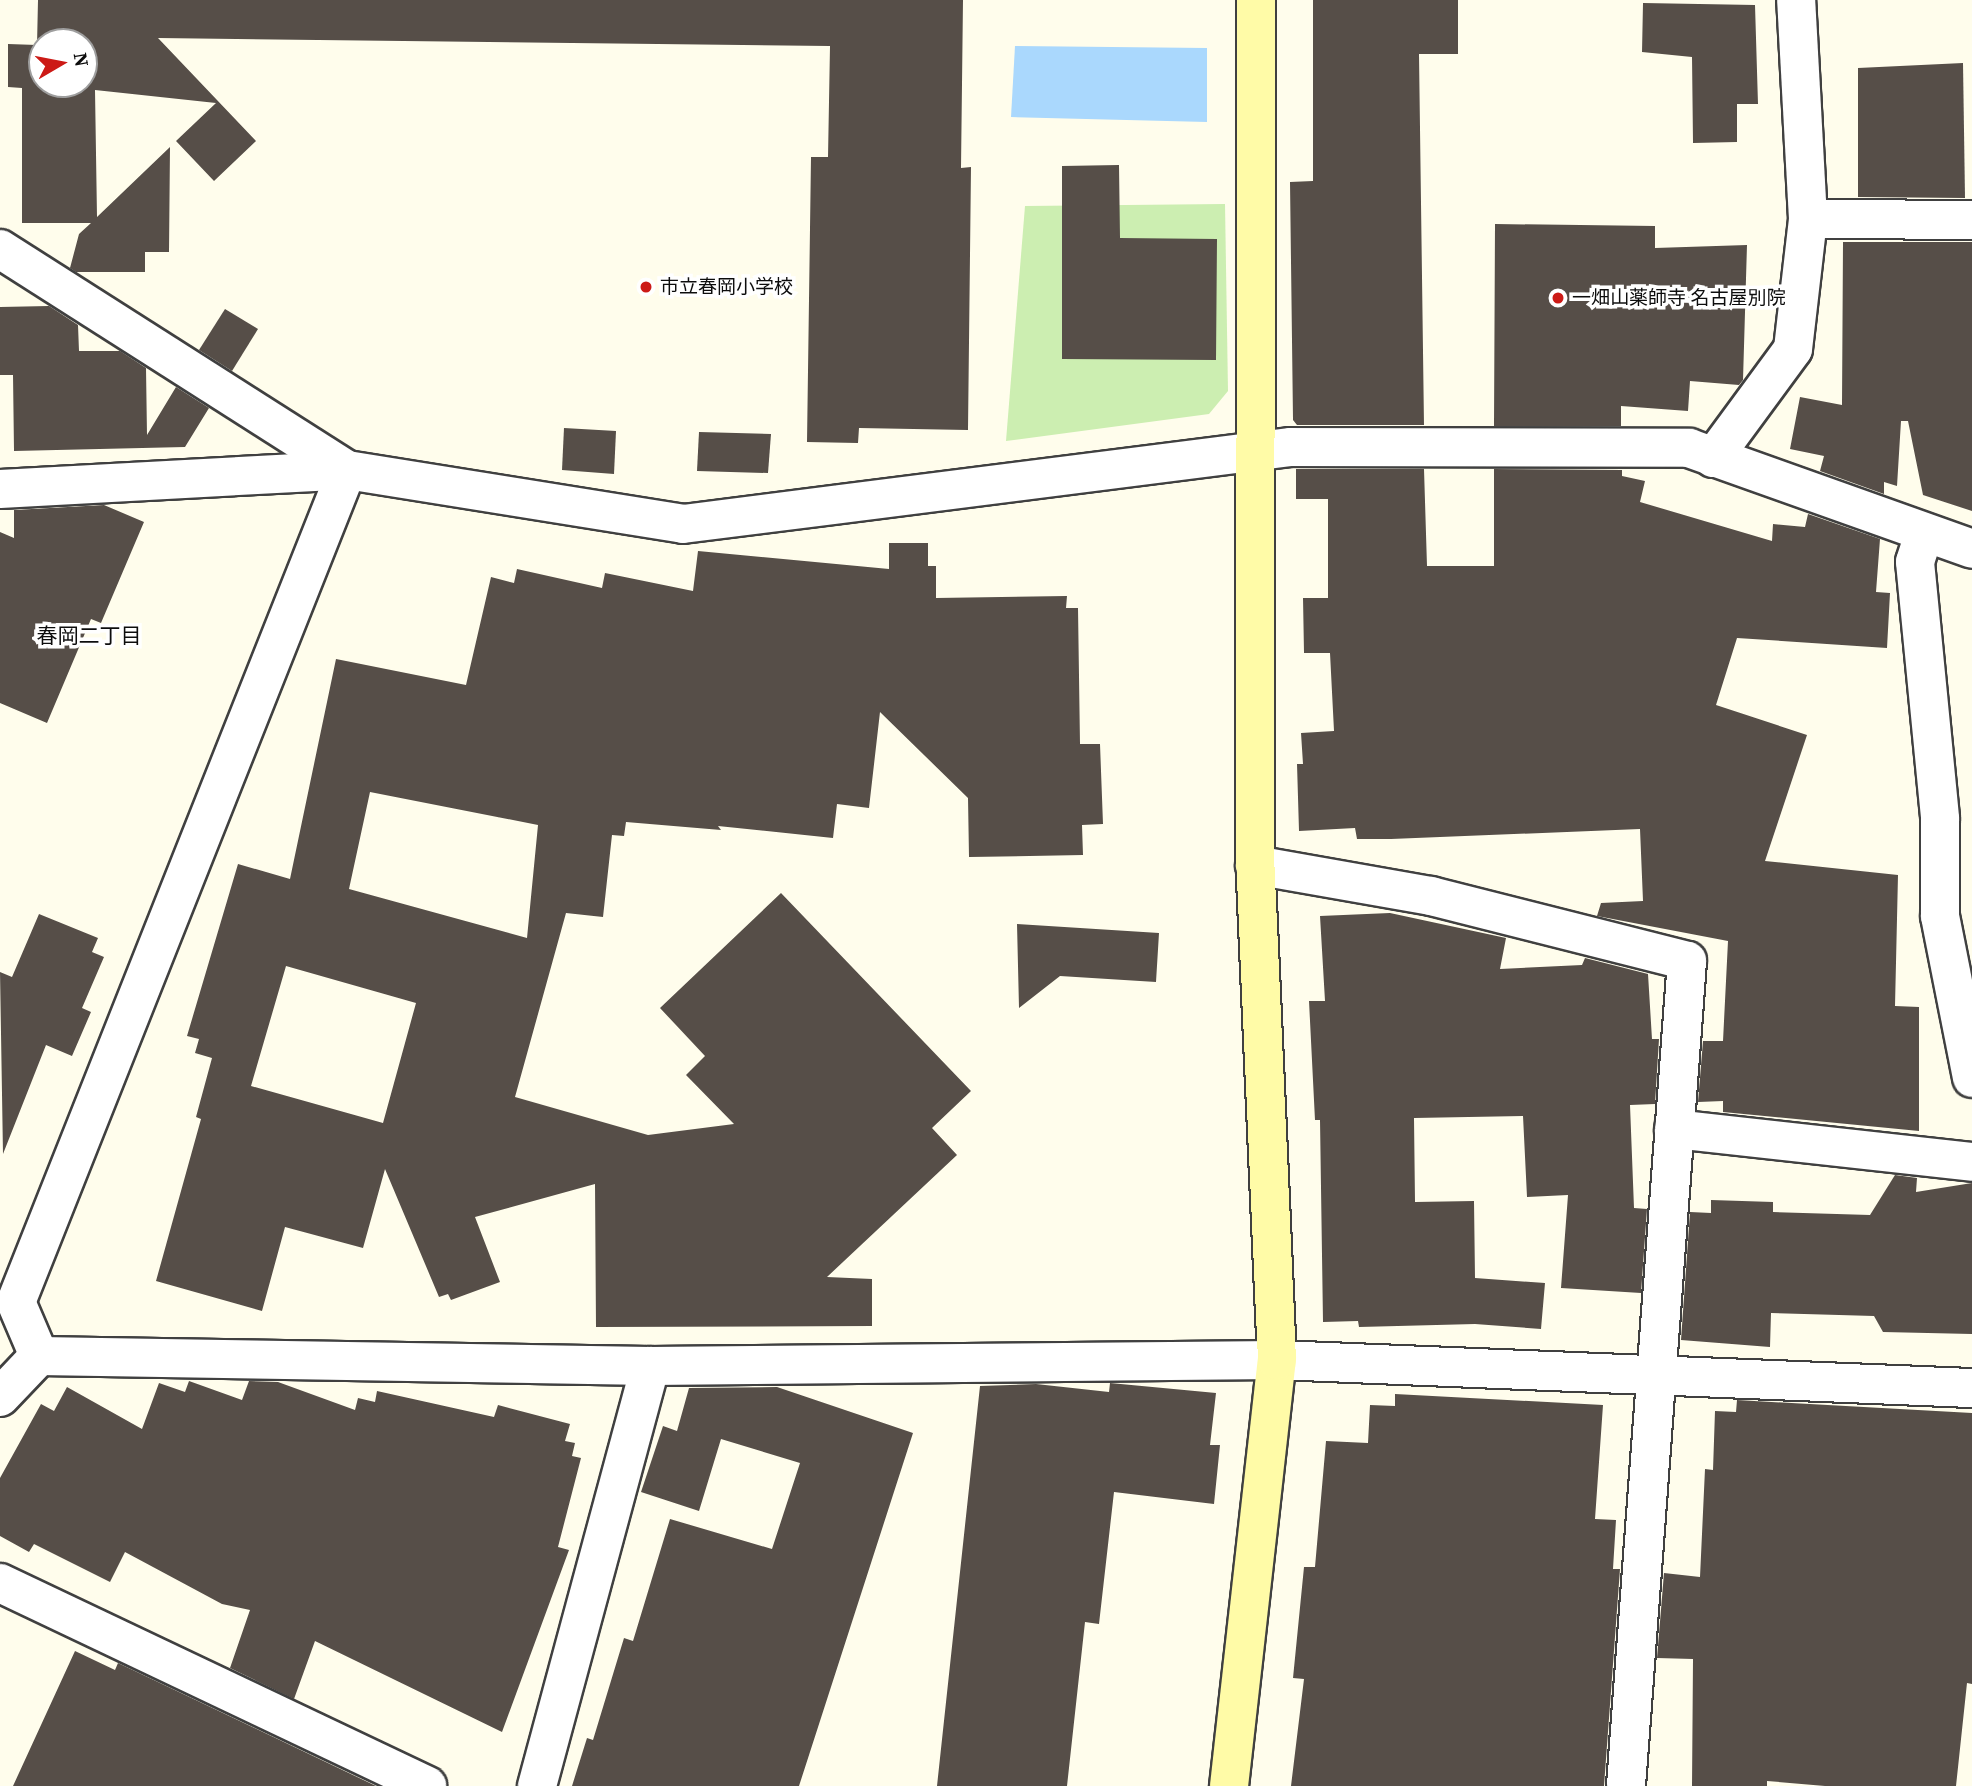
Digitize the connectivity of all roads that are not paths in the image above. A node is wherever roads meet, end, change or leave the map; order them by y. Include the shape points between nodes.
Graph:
1 (1256, 0) edge
2 (1796, 0) edge
3 (1808, 219) junction
4 (1972, 220) edge
5 (0, 249) edge
6 (1257, 450) junction
7 (1713, 458) junction
8 (347, 470) junction
9 (0, 489) edge
10 (1924, 534) junction
11 (1972, 548) edge
12 (1255, 865) junction
13 (1972, 1078) edge
14 (1674, 1129) junction
15 (1972, 1162) edge
16 (0, 1336) edge
17 (39, 1356) junction
18 (1277, 1360) junction
19 (650, 1366) junction
20 (1655, 1375) junction
21 (1972, 1388) edge
22 (0, 1397) edge
23 (0, 1583) edge
24 (427, 1786) edge
25 (537, 1786) edge
26 (1228, 1786) edge
27 (1626, 1786) edge

1 - 6 street
2 - 3 street
3 - 4 street
3 - 7 street via 1793,349
5 - 8 street
6 - 7 street via 1689,449
6 - 8 street via 683,524
6 - 12 street
7 - 10 street
8 - 9 street
8 - 17 street via 16,1302
10 - 11 street
10 - 13 street via 1915,562 1940,819 1940,916
12 - 14 street via 1431,896 1687,961
12 - 18 street
14 - 15 street
14 - 20 street
16 - 17 street
17 - 19 street
17 - 22 street
18 - 19 street
18 - 20 street
18 - 26 street
19 - 25 street
20 - 21 street
20 - 27 street
23 - 24 street

